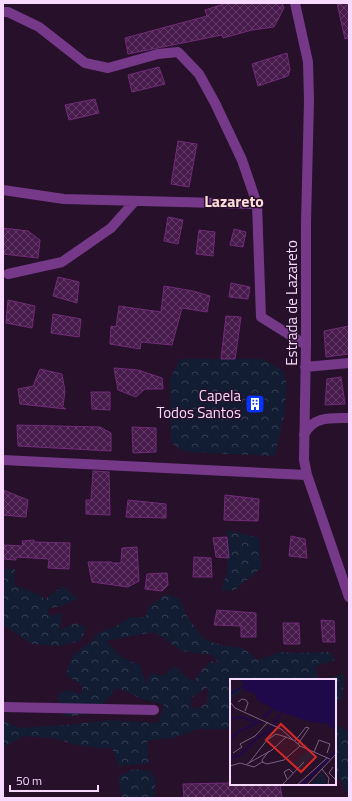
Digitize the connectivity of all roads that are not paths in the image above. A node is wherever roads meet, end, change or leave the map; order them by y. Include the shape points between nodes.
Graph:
1 (295, 3) edge
2 (3, 12) edge
3 (3, 190) edge
4 (135, 201) junction
5 (257, 204) junction
6 (8, 274) dead end
7 (306, 345) junction
8 (349, 363) edge
9 (305, 367) junction
10 (349, 418) edge
11 (304, 437) junction
12 (3, 460) edge
13 (307, 475) junction
14 (345, 572) edge
15 (349, 597) edge
16 (3, 707) edge
17 (154, 710) dead end

1 - 7 street, Estrada de Lazareto via 308,62
2 - 5 street via 39,27 85,63 108,68 158,54 178,52 199,74 215,102 242,160
3 - 4 street via 64,199
4 - 5 street
4 - 6 street via 111,228 62,262
5 - 7 street via 261,317
7 - 9 street, Estrada de Lazareto
8 - 9 street
9 - 11 street, Estrada de Lazareto
10 - 11 street via 316,421
11 - 13 street, Estrada de Lazareto
12 - 13 street
13 - 14 street, Estrada de Lazareto
14 - 15 street, Estrada de Lazareto
16 - 17 street

